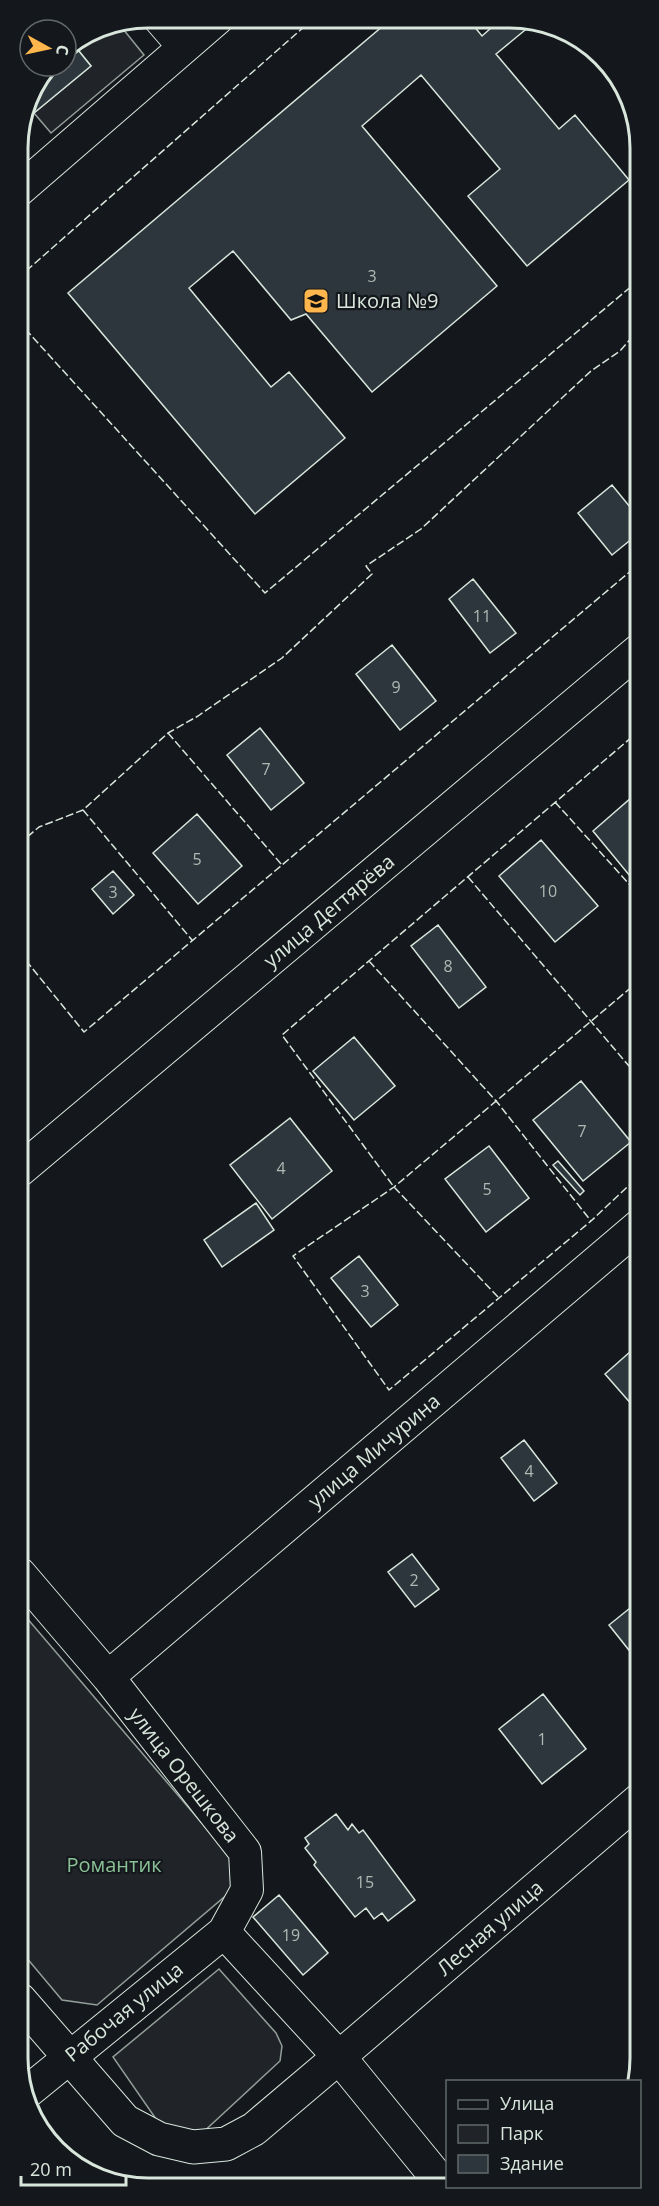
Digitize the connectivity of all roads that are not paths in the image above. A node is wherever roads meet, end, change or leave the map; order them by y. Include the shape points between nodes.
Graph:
1 (168, 28) edge
2 (206, 28) edge
3 (184, 47) junction
4 (29, 181) edge
5 (630, 658) edge
6 (28, 1164) edge
7 (630, 1233) edge
8 (28, 1584) edge
9 (108, 1677) junction
10 (630, 1808) edge
11 (224, 1932) junction
12 (28, 2010) edge
13 (67, 2057) junction
14 (339, 2057) junction
15 (33, 2087) edge
16 (437, 2178) edge

1 - 3 street
2 - 3 street
3 - 4 street
5 - 6 street, улица Дегтярёва
7 - 9 street, улица Мичурина
8 - 9 street, улица Орешкова
9 - 11 street, улица Орешкова via 245,1852 247,1890
10 - 14 street, Лесная улица
11 - 13 street, Рабочая улица
11 - 14 street
12 - 13 street
13 - 14 street via 125,2121 159,2139 193,2147 226,2144 254,2129
13 - 15 street, Рабочая улица
14 - 16 street

